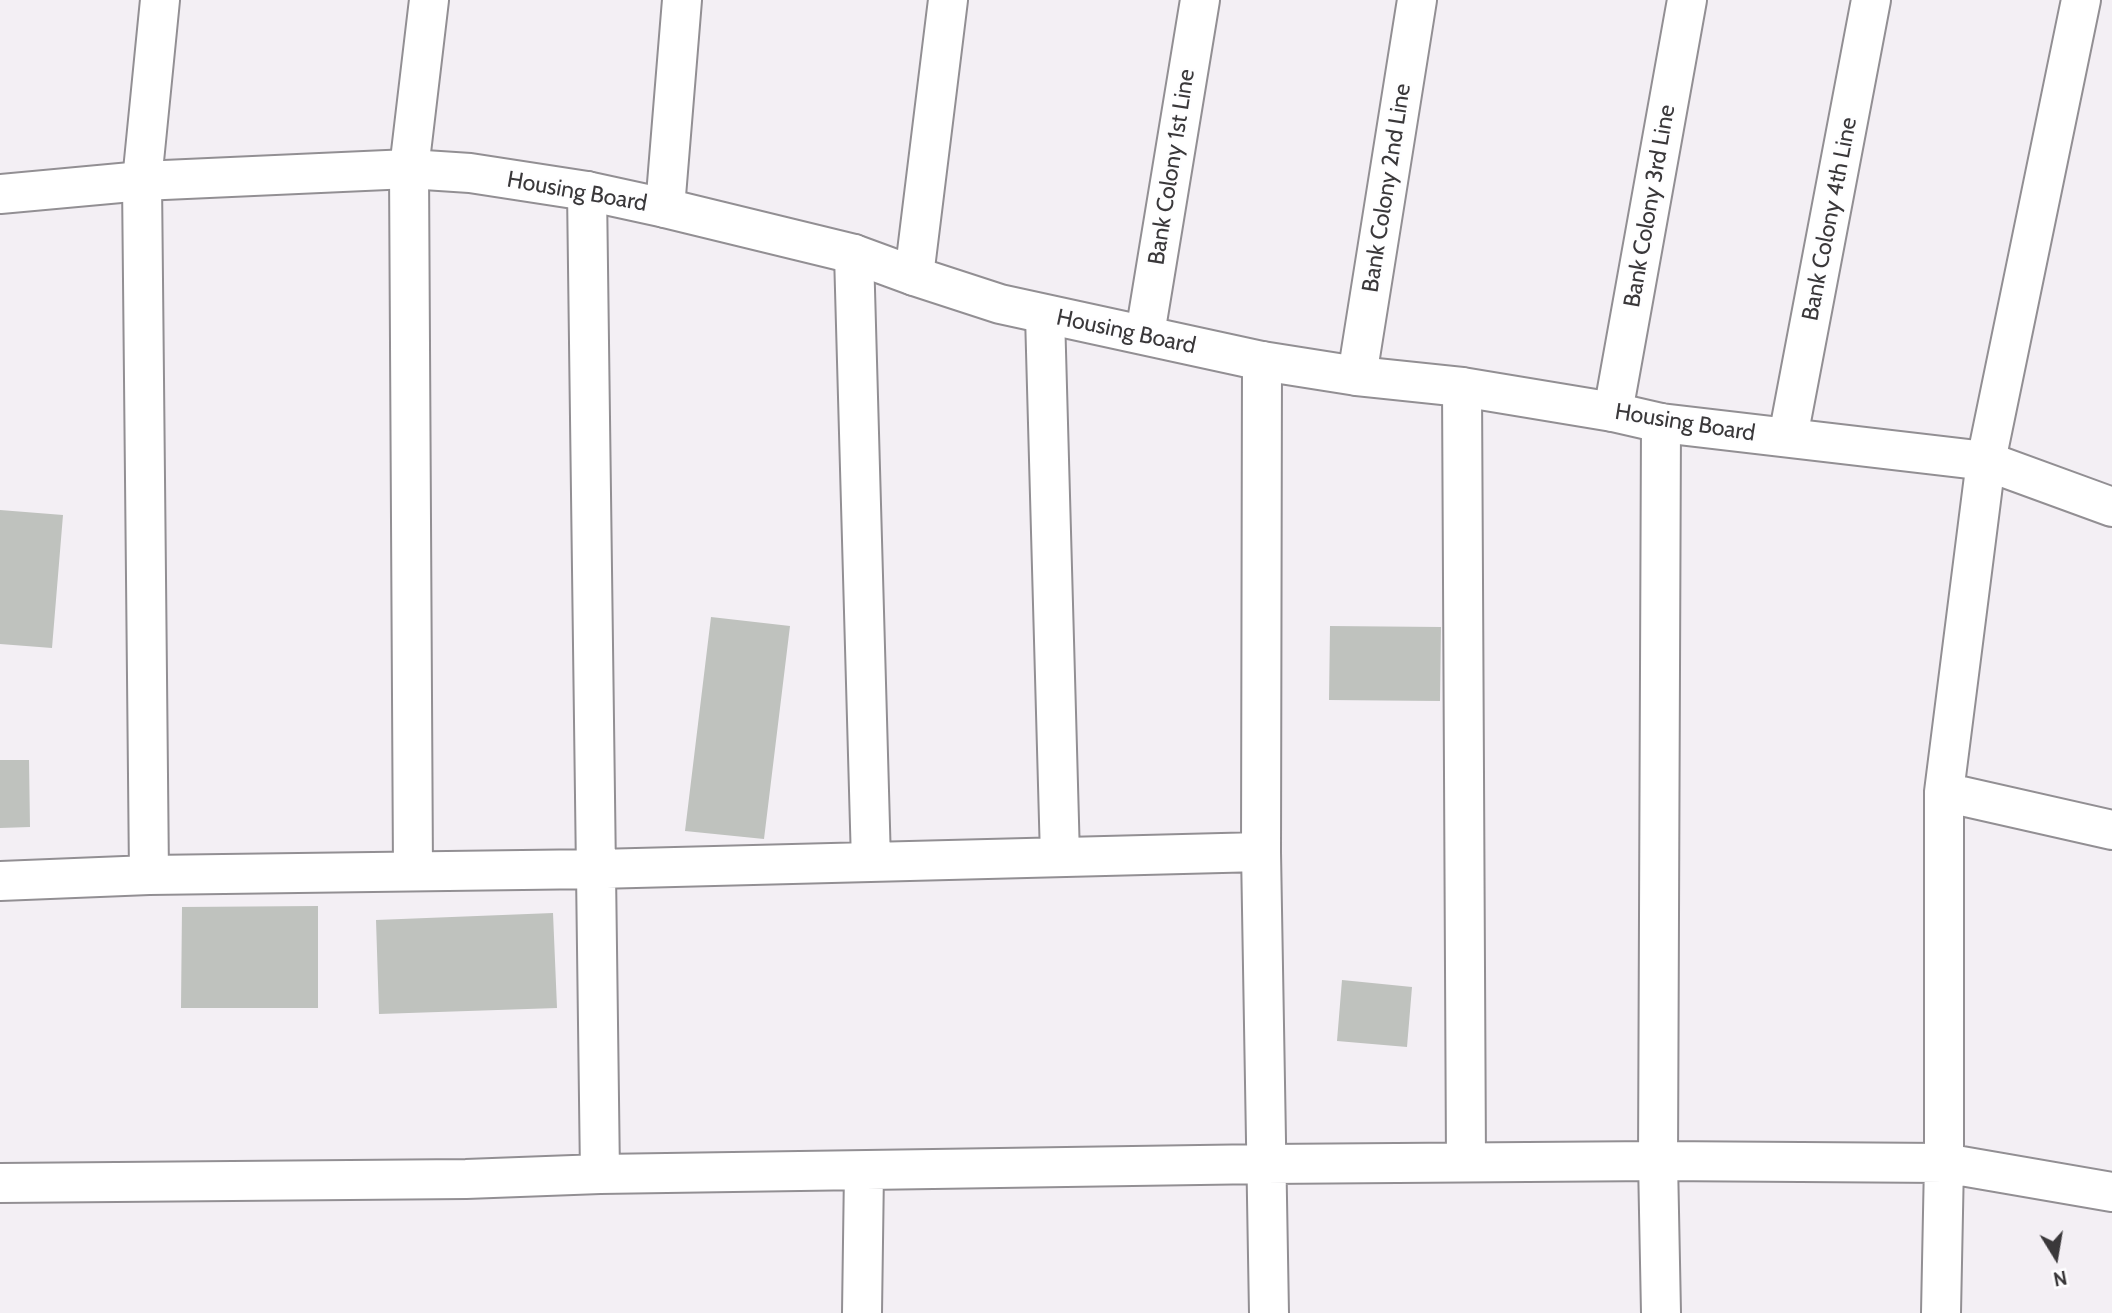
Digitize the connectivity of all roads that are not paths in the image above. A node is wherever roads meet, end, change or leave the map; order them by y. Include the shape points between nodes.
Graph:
1 (160, 0) edge
2 (429, 0) edge
3 (682, 0) edge
4 (948, 0) edge
5 (1200, 0) edge
6 (1417, 0) edge
7 (1687, 0) edge
8 (1871, 0) edge
9 (2081, 0) edge
10 (409, 169) junction
11 (142, 181) junction
12 (587, 191) junction
13 (0, 194) edge
14 (665, 208) junction
15 (854, 254) junction
16 (914, 276) junction
17 (1045, 315) junction
18 (1145, 334) junction
19 (1262, 361) junction
20 (1357, 376) junction
21 (1462, 387) junction
22 (1613, 412) junction
23 (1661, 423) junction
24 (1788, 437) junction
25 (1986, 461) junction
26 (2112, 507) edge
27 (1944, 792) junction
28 (2112, 830) edge
29 (1261, 852) junction
30 (1060, 857) junction
31 (871, 862) junction
32 (597, 869) junction
33 (413, 871) junction
34 (149, 875) junction
35 (0, 881) edge
36 (1658, 1161) junction
37 (1466, 1162) junction
38 (1944, 1163) junction
39 (1266, 1164) junction
40 (864, 1171) junction
41 (600, 1174) junction
42 (0, 1183) edge
43 (2112, 1192) edge
44 (862, 1313) edge
45 (1269, 1313) edge
46 (1661, 1313) edge
47 (1941, 1313) edge

1 - 11 street
2 - 10 street
3 - 14 street
4 - 16 street
5 - 18 street, Bank Colony 1st Line
6 - 20 street, Bank Colony 2nd Line
7 - 22 street, Bank Colony 3rd Line
8 - 24 street, Bank Colony 4th Line
9 - 25 street
10 - 11 street, Housing Board
10 - 12 street, Housing Board via 470,173
10 - 33 street
11 - 13 street, Housing Board
11 - 34 street
12 - 14 street, Housing Board
12 - 32 street
14 - 15 street, Housing Board
15 - 16 street, Housing Board
15 - 31 street
16 - 17 street, Housing Board
17 - 18 street, Housing Board
17 - 30 street
18 - 19 street, Housing Board
19 - 20 street, Housing Board
19 - 29 street
20 - 21 street, Housing Board
21 - 22 street, Housing Board
21 - 37 street
22 - 23 street, Housing Board
23 - 24 street, Housing Board
23 - 36 street
24 - 25 street, Housing Board
25 - 26 street, Housing Board
25 - 27 street
27 - 28 street
27 - 38 street
29 - 30 street
29 - 39 street
30 - 31 street
31 - 32 street
32 - 33 street
32 - 41 street
33 - 34 street
34 - 35 street
36 - 37 street
36 - 38 street
36 - 46 street
37 - 39 street
38 - 43 street
38 - 47 street
39 - 40 street
39 - 45 street
40 - 41 street
40 - 44 street
41 - 42 street

